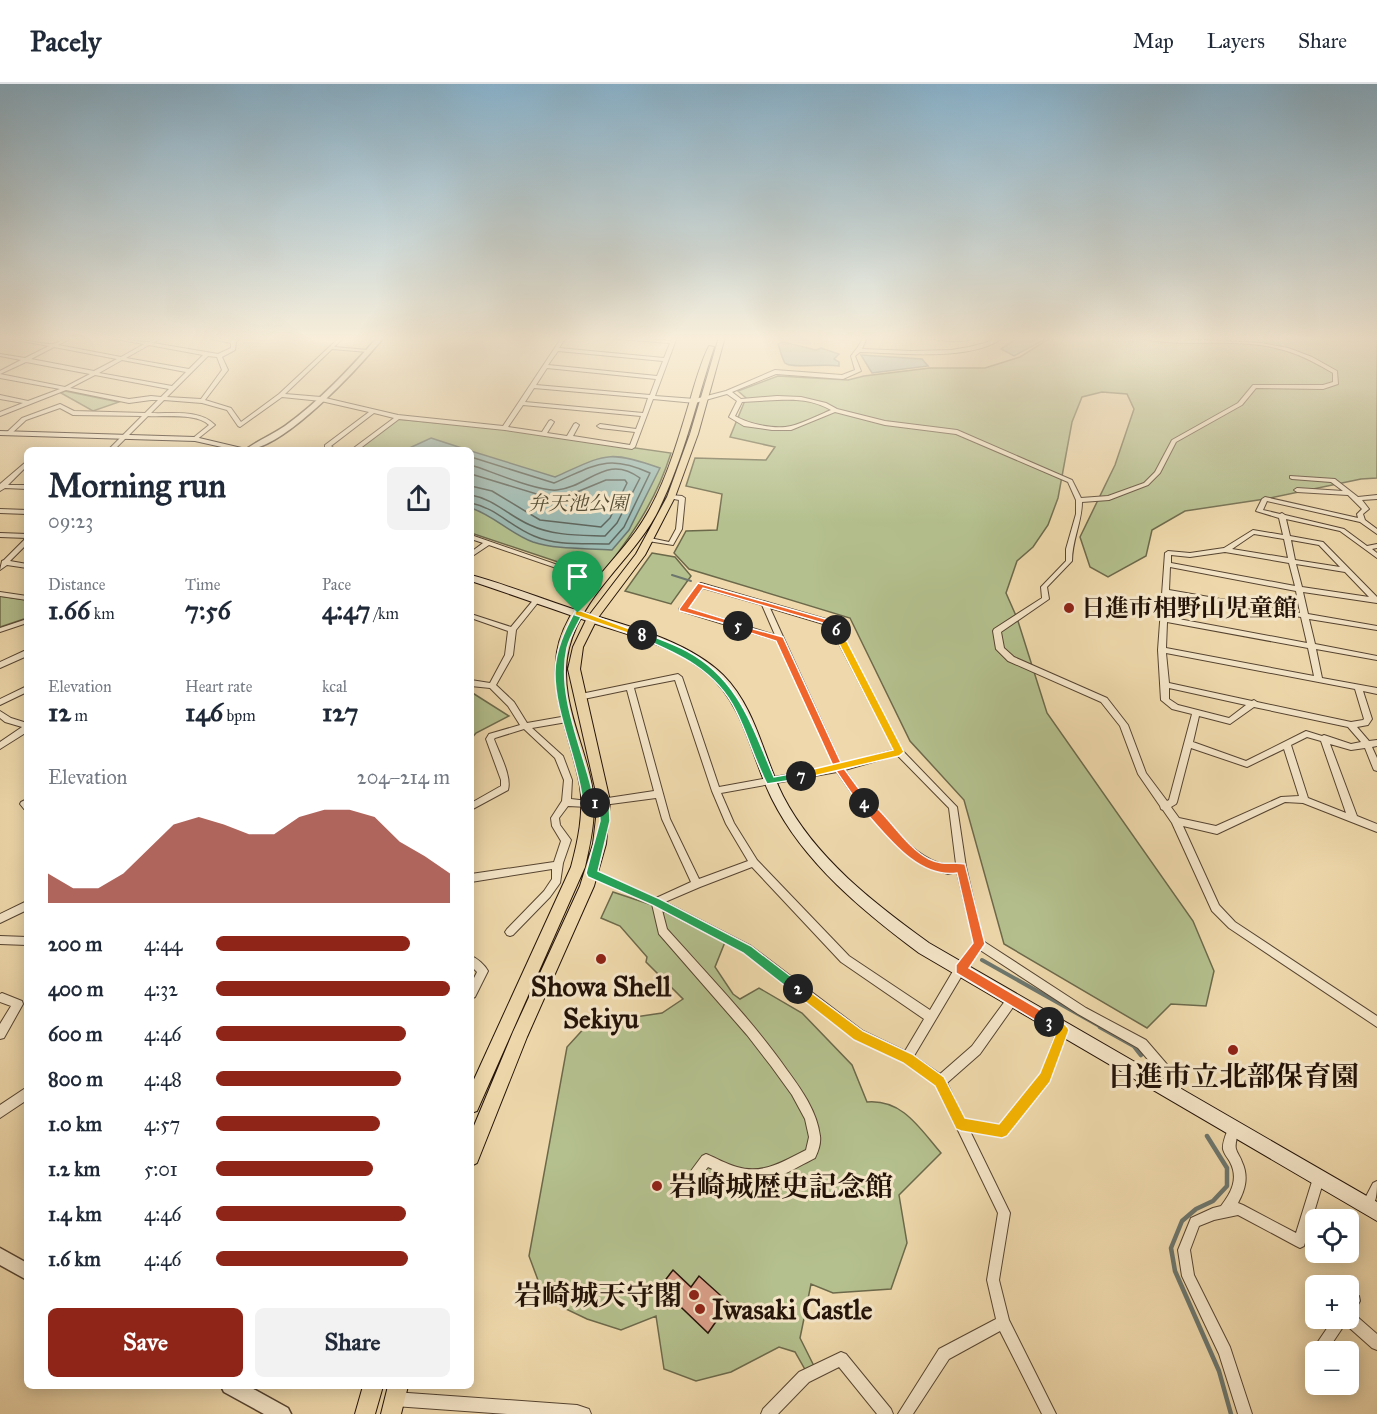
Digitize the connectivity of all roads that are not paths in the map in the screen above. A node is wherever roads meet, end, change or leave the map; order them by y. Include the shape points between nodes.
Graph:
1 (10, 399) edge
2 (39, 399) edge
3 (119, 399) edge
4 (160, 399) edge
5 (161, 399) edge
6 (164, 399) edge
7 (275, 399) edge
8 (321, 399) joint
9 (525, 399) edge
10 (651, 399) edge
11 (677, 399) edge
12 (702, 399) edge
13 (737, 399) edge
14 (772, 399) edge
15 (811, 399) edge
16 (1244, 399) edge
17 (202, 400) joint
18 (699, 400) junction
19 (740, 401) junction
20 (29, 403) junction
21 (523, 403) junction
22 (835, 410) junction
23 (373, 411) junction
24 (0, 414) edge
25 (146, 414) junction
26 (644, 415) junction
27 (398, 417) junction
28 (551, 422) dead end
29 (576, 425) dead end
30 (600, 426) dead end
31 (505, 429) junction
32 (638, 430) junction
33 (3, 433) edge
34 (543, 434) junction
35 (124, 436) junction
36 (569, 438) junction
37 (195, 439) junction
38 (114, 447) edge
39 (234, 447) edge
40 (253, 447) edge
41 (328, 447) edge
42 (358, 447) edge
43 (24, 466) edge
44 (1292, 477) dead end
45 (1, 487) edge
46 (24, 487) edge
47 (1297, 490) dead end
48 (1350, 493) junction
49 (671, 497) junction
50 (1377, 497) edge
51 (1357, 499) junction
52 (1079, 500) junction
53 (0, 511) edge
54 (24, 512) edge
55 (1282, 515) junction
56 (1362, 521) junction
57 (1377, 532) edge
58 (0, 535) edge
59 (24, 538) edge
60 (474, 538) edge
61 (1285, 538) junction
62 (650, 540) junction
63 (24, 541) edge
64 (488, 543) junction
65 (1377, 546) edge
66 (1366, 548) junction
67 (1226, 550) junction
68 (474, 553) edge
69 (1377, 555) edge
70 (3, 562) edge
71 (1291, 562) junction
72 (1167, 565) junction
73 (24, 566) edge
74 (0, 568) edge
75 (1347, 570) junction
76 (474, 579) edge
77 (602, 582) junction
78 (1298, 589) junction
79 (1166, 592) junction
80 (0, 594) edge
81 (24, 598) edge
82 (537, 600) junction
83 (1376, 601) edge
84 (765, 604) junction
85 (585, 616) junction
86 (474, 617) edge
87 (1304, 617) junction
88 (1165, 620) junction
89 (24, 622) edge
90 (1377, 628) edge
91 (0, 630) edge
92 (512, 630) junction
93 (780, 639) junction
94 (1311, 647) junction
95 (1162, 650) junction
96 (24, 654) edge
97 (1377, 658) edge
98 (0, 665) edge
99 (1319, 680) junction
100 (474, 683) edge
101 (1165, 685) junction
102 (492, 686) junction
103 (630, 687) junction
104 (1358, 688) junction
105 (24, 690) edge
106 (1377, 691) edge
107 (579, 697) junction
108 (0, 702) edge
109 (1254, 703) junction
110 (1196, 713) junction
111 (0, 714) edge
112 (567, 719) junction
113 (1351, 724) junction
114 (24, 726) edge
115 (525, 726) junction
116 (24, 729) edge
117 (1324, 738) junction
118 (1377, 743) edge
119 (1190, 744) junction
120 (1367, 744) junction
121 (1287, 745) junction
122 (0, 746) edge
123 (899, 752) junction
124 (839, 768) junction
125 (1377, 768) edge
126 (771, 782) junction
127 (716, 791) junction
128 (659, 794) junction
129 (1304, 800) junction
130 (604, 801) junction
131 (566, 802) junction
132 (588, 804) junction
133 (474, 805) edge
134 (1164, 807) junction
135 (1353, 819) junction
136 (1176, 821) junction
137 (1377, 828) edge
138 (754, 863) junction
139 (556, 865) junction
140 (961, 867) junction
141 (591, 873) junction
142 (474, 879) edge
143 (697, 884) junction
144 (656, 902) junction
145 (24, 907) edge
146 (0, 919) edge
147 (510, 932) dead end
148 (0, 940) edge
149 (24, 941) edge
150 (979, 944) junction
151 (474, 963) edge
152 (960, 969) junction
153 (474, 988) edge
154 (2, 998) dead end
155 (1012, 1000) junction
156 (23, 1003) edge
157 (932, 1018) junction
158 (1377, 1022) edge
159 (1063, 1030) junction
160 (0, 1034) edge
161 (907, 1058) junction
162 (940, 1081) junction
163 (24, 1096) edge
164 (474, 1098) edge
165 (1181, 1099) junction
166 (0, 1112) edge
167 (961, 1124) junction
168 (1233, 1130) junction
169 (474, 1149) edge
170 (1318, 1179) junction
171 (690, 1183) dead end
172 (1377, 1187) edge
173 (1372, 1209) edge
174 (1225, 1211) junction
175 (0, 1256) edge
176 (24, 1270) edge
177 (1003, 1322) junction
178 (1359, 1327) edge
179 (1377, 1343) edge
180 (236, 1389) edge
181 (371, 1389) edge
182 (394, 1400) edge
183 (579, 1413) edge
184 (282, 1414) edge
185 (365, 1414) edge
186 (768, 1414) edge
187 (886, 1414) edge
188 (905, 1414) edge
189 (1049, 1414) edge
190 (1245, 1414) edge

1 - 20 street
2 - 20 street
3 - 4 street
5 - 25 street
6 - 17 street
7 - 17 street via 240,425 229,409
8 - 23 street
8 - 40 street via 288,427
9 - 21 street
10 - 26 street
11 - 18 street
12 - 18 street
13 - 19 street
14 - 19 street
15 - 22 street
16 - 52 street via 1174,441 1157,473 1146,484 1109,498
18 - 49 main road
18 - 77 main road via 649,519
19 - 22 street via 732,417 744,424 772,429 791,428
20 - 24 street
21 - 26 street
21 - 31 street
22 - 52 street via 885,423 957,432 1070,481
23 - 27 street
23 - 41 street
25 - 33 street via 73,413 60,406 24,419
25 - 35 street
25 - 37 street via 207,420 212,425
26 - 32 street
27 - 31 street
27 - 42 street
28 - 34 street
29 - 36 street
30 - 32 street
31 - 34 street
32 - 36 street via 632,447
33 - 35 main road
34 - 36 street
35 - 37 main road
35 - 38 street
37 - 39 main road
43 - 45 street
44 - 48 street via 1333,480
45 - 46 street
47 - 48 street
48 - 51 street
49 - 62 main road
49 - 62 street via 682,498 679,529 671,544
50 - 51 street
51 - 56 street via 1366,509 1360,514
52 - 134 street via 1069,561 1044,587 1046,599 997,632 1000,649 1011,659 1104,700 1124,725 1142,774
53 - 54 street
55 - 56 street via 1259,511 1265,499
55 - 61 street
55 - 66 street via 1342,530
56 - 57 street
58 - 59 street
60 - 64 street
61 - 67 street via 1253,532
61 - 71 street
61 - 75 street via 1321,543
62 - 85 main road
63 - 70 street
64 - 68 street
64 - 77 street
65 - 66 street
66 - 69 street
67 - 71 street
67 - 72 street via 1190,555 1168,553
70 - 73 street
70 - 74 street
71 - 75 street
71 - 78 street
72 - 78 street
72 - 79 street
75 - 83 street
76 - 82 main road
77 - 85 main road
78 - 83 street
78 - 87 street
79 - 87 street
79 - 88 street
80 - 81 street
82 - 85 main road
82 - 92 street
84 - 93 street
84 - 93 street via 701,585 683,609
84 - 123 street via 833,624
85 - 107 main road via 574,669
85 - 112 main road via 563,646 559,672
85 - 126 main road via 658,641 707,668 726,686 741,710
86 - 92 street
87 - 90 street
87 - 94 street
88 - 94 street
88 - 95 street
89 - 91 street
92 - 102 street via 508,655
93 - 124 street
94 - 97 street
94 - 99 street
95 - 99 street
95 - 101 street
96 - 98 street
99 - 104 street
100 - 102 street
101 - 109 street
101 - 110 street via 1165,700
102 - 115 street via 511,704
103 - 107 street
103 - 127 street via 678,677
103 - 128 street
104 - 106 street
104 - 113 street via 1368,719
105 - 108 street
107 - 130 main road
109 - 110 street via 1230,721
109 - 113 street
110 - 119 street
111 - 114 street
112 - 115 street
112 - 132 main road
113 - 120 street
115 - 131 street via 559,756 568,780
115 - 133 street via 492,736 505,788
116 - 122 street
117 - 120 street via 1351,747
117 - 121 street via 1306,734
117 - 135 street
118 - 120 street
119 - 121 street via 1247,764
119 - 134 street via 1173,802
120 - 125 street
121 - 129 street
123 - 124 street
123 - 140 street via 953,807
124 - 126 street
124 - 140 street via 860,799 906,848 925,862 948,870
126 - 127 street
126 - 152 main road via 786,812 839,879 877,914
127 - 138 street via 730,824
128 - 130 street
128 - 143 street via 666,819
129 - 135 street
129 - 136 street via 1284,799 1217,830
130 - 132 street
130 - 141 main road via 605,821
131 - 132 street
131 - 139 street via 555,818 566,840
132 - 164 main road via 578,867
134 - 136 street
135 - 137 street
136 - 158 street via 1215,908 1232,925
138 - 143 street
138 - 157 street via 845,959
139 - 142 street
139 - 147 street via 557,880
140 - 150 street
141 - 144 street
141 - 169 main road
143 - 144 street
144 - 161 street via 747,950 859,1035
144 - 171 street via 662,931 786,1075 807,1111 815,1136 811,1155 778,1171 760,1177 734,1174 705,1160
145 - 146 street
148 - 149 street
150 - 152 street
150 - 165 street via 1082,1011 1142,1044 1167,1073
151 - 153 street via 483,971
152 - 155 main road
152 - 157 street
154 - 156 street
155 - 159 main road
155 - 162 street via 976,1050
156 - 160 street
157 - 161 street
159 - 165 main road
159 - 167 street via 1045,1077 1002,1131
161 - 162 street
162 - 167 street
163 - 166 street
165 - 168 main road
167 - 177 street via 1004,1213 993,1280
168 - 170 main road
168 - 174 street via 1229,1149 1239,1165 1240,1181 1235,1198
170 - 173 main road
170 - 174 street via 1300,1242 1239,1209
172 - 173 street
174 - 190 street via 1196,1222 1184,1250 1188,1276 1225,1352
175 - 176 street
177 - 188 street via 944,1354
177 - 189 street
178 - 179 street
180 - 184 street
181 - 185 main road
182 - 183 street
186 - 187 street via 804,1377 841,1359

